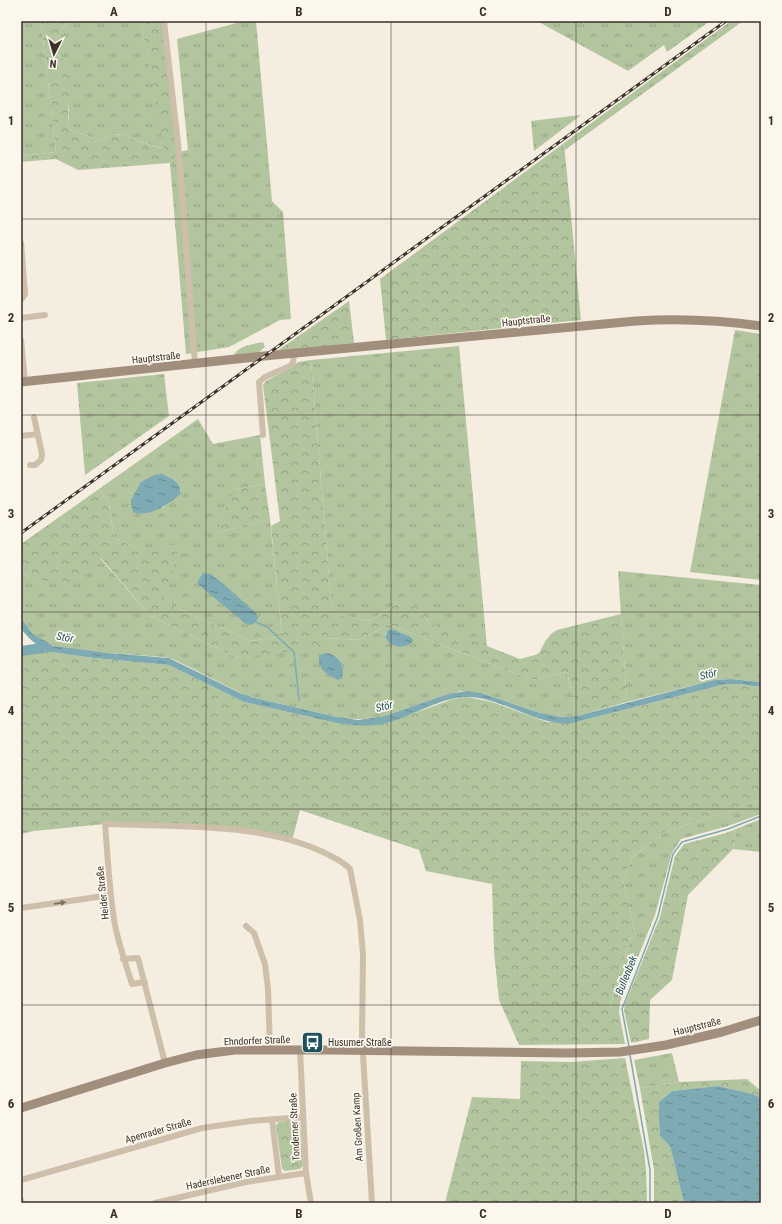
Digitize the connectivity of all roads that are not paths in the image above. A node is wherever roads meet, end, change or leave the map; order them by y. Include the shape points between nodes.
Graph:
1 (164, 21) edge
2 (21, 243) edge
3 (21, 300) edge
4 (46, 315) dead end
5 (21, 318) edge
6 (761, 326) edge
7 (21, 340) edge
8 (294, 354) junction
9 (195, 364) junction
10 (23, 382) edge
11 (34, 417) dead end
12 (38, 434) junction
13 (263, 435) dead end
14 (21, 436) edge
15 (30, 465) dead end
16 (111, 895) junction
17 (21, 908) edge
18 (246, 926) dead end
19 (124, 959) junction
20 (145, 982) junction
21 (761, 1020) edge
22 (270, 1049) junction
23 (300, 1050) junction
24 (363, 1050) junction
25 (620, 1052) joint
26 (165, 1063) junction
27 (21, 1108) edge
28 (303, 1117) junction
29 (272, 1119) junction
30 (306, 1173) junction
31 (279, 1176) junction
32 (21, 1180) edge
33 (155, 1203) edge
34 (311, 1203) edge
35 (372, 1203) edge

1 - 9 street via 179,152
2 - 3 street via 25,294
4 - 5 street
6 - 8 street, Hauptstraße via 709,320 660,319
7 - 10 street
8 - 9 street, Hauptstraße
8 - 13 street via 290,366 259,382
9 - 10 street, Hauptstraße
11 - 12 street
12 - 14 street
12 - 15 street via 41,460 35,465
17 -> 16 street
16 - 19 street, Heider Straße via 115,926
16 - 24 street, Heider Straße via 105,824 220,828 263,834 314,848 345,863 350,869 360,920 363,954
18 - 22 street via 254,933 265,964
19 - 20 street via 138,958
19 - 20 street, Heider Straße via 132,984
20 - 26 street
21 - 25 street, Hauptstraße via 666,1045
22 - 23 street, Ehndorfer Straße
22 - 26 street, Ehndorfer Straße via 196,1055
23 - 24 street, Ehndorfer Straße
23 - 28 street, Tonderner Straße
24 - 25 street, Ehndorfer Straße via 567,1054
24 - 35 street, Am Großen Kamp
26 - 27 street, Ehndorfer Straße
28 - 29 street, Apenrader Straße
28 - 30 street, Tonderner Straße
29 - 31 street, Tonderner Straße
29 - 32 street, Apenrader Straße via 224,1124 188,1132
30 - 31 street, Haderslebener Straße
30 - 34 street, Tonderner Straße
31 - 33 street, Haderslebener Straße

